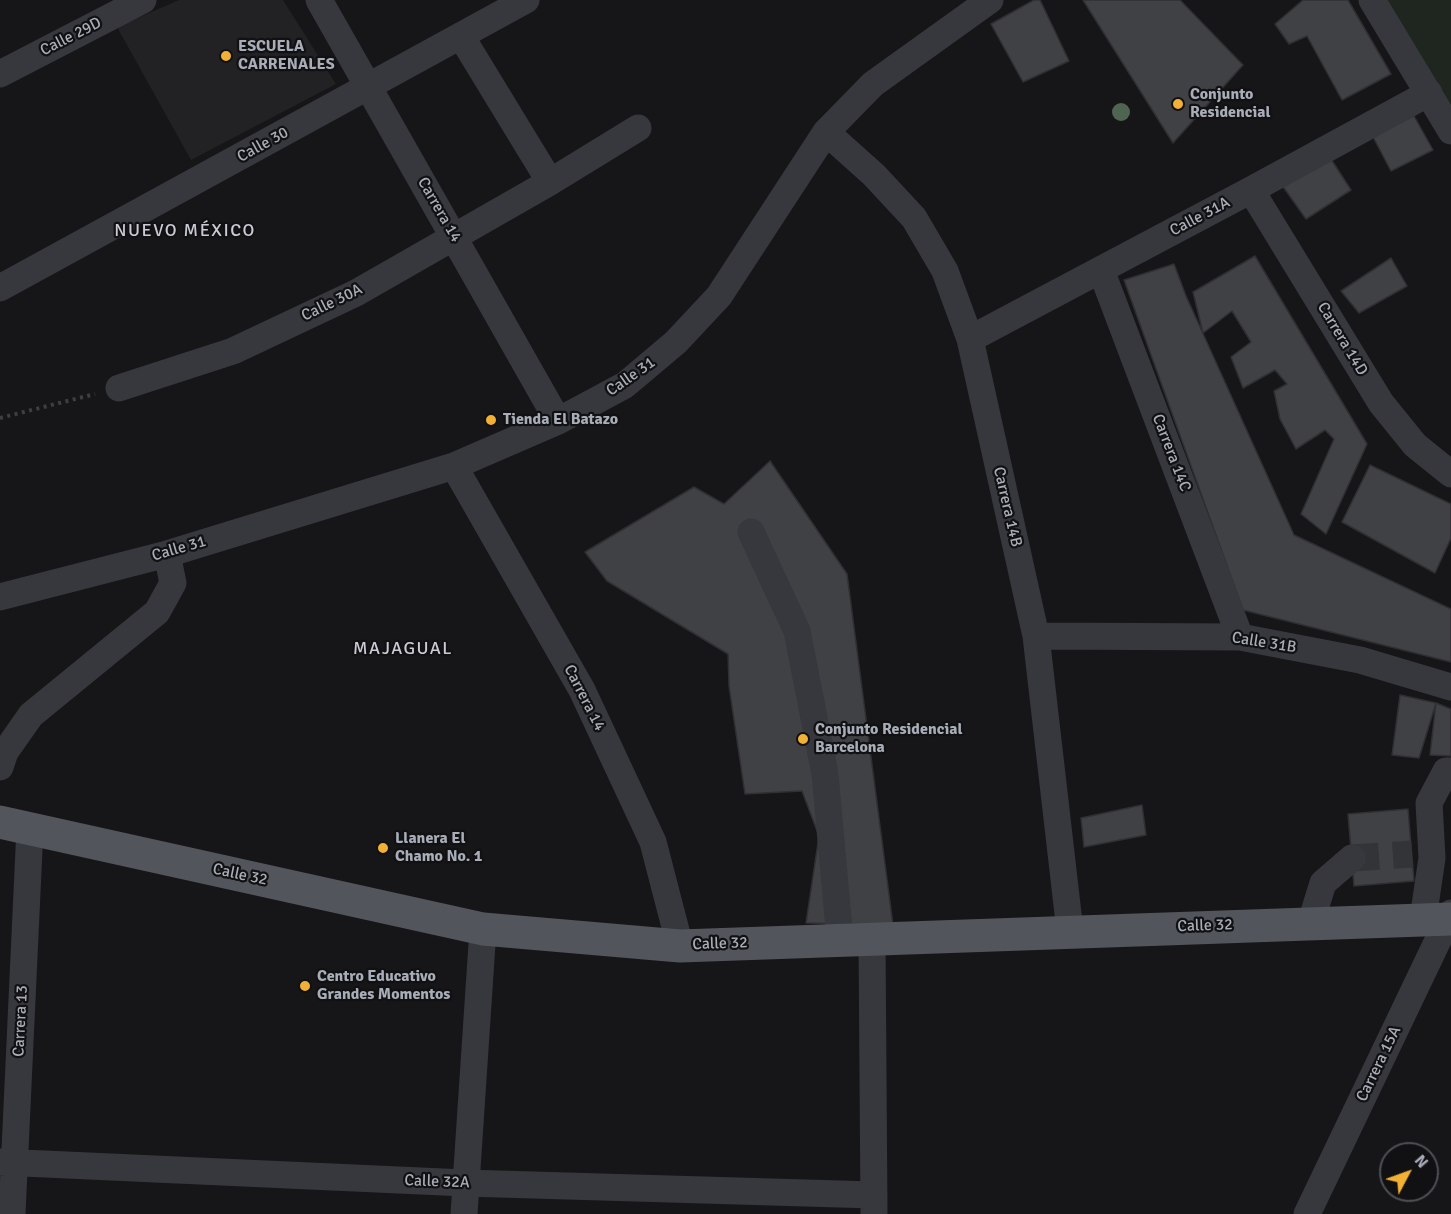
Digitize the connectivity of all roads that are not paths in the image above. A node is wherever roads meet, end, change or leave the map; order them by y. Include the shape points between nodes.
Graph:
1 (143, 0) edge
2 (319, 0) edge
3 (525, 0) edge
4 (990, 0) edge
5 (1372, 0) edge
6 (461, 36) junction
7 (0, 74) edge
8 (369, 87) junction
9 (1429, 93) junction
10 (638, 128) dead end
11 (1451, 131) edge
12 (826, 132) junction
13 (550, 182) junction
14 (1251, 190) junction
15 (454, 237) junction
16 (1101, 270) junction
17 (0, 288) edge
18 (970, 339) junction
19 (119, 388) road end
20 (558, 421) junction
21 (454, 466) junction
22 (1451, 474) edge
23 (751, 532) dead end
24 (167, 554) junction
25 (0, 597) edge
26 (1036, 636) junction
27 (1240, 637) junction
28 (1451, 687) edge
29 (0, 767) edge
30 (1451, 771) edge
31 (15, 825) edge
32 (1352, 858) tunnel mouth
33 (1432, 858) edge
34 (1443, 918) edge
35 (1311, 922) junction
36 (483, 929) junction
37 (1070, 931) junction
38 (856, 939) junction
39 (680, 946) junction
40 (11, 1002) edge
41 (7, 1162) edge
42 (465, 1183) junction
43 (874, 1205) edge
44 (12, 1214) edge
45 (464, 1214) edge
46 (1308, 1214) edge

1 - 7 street, Calle 29D
2 - 8 street, Carrera 14
3 - 6 street, Calle 30
4 - 12 street, Calle 31 via 873,84
5 - 9 street
6 - 8 street, Calle 30
6 - 13 street
8 - 15 street, Carrera 14
8 - 17 street, Calle 30
9 - 11 street
9 - 14 street, Calle 31A
10 - 13 street, Calle 30A
12 - 18 street, Carrera 14B via 914,218 945,271
12 - 20 street, Calle 31 via 719,296 676,342 624,385
13 - 15 street, Calle 30A
14 - 16 street, Calle 31A
14 - 22 street, Carrera 14D via 1381,403 1415,445
15 - 19 street, Calle 30A via 356,293 233,351
15 - 20 street, Carrera 14
16 - 18 street, Calle 31A
16 - 27 street, Carrera 14C
18 - 26 street, Carrera 14B
20 - 21 street, Calle 31
21 - 24 street, Calle 31
21 - 39 street, Carrera 14 via 587,701 653,842
23 - 38 street via 797,631
24 - 25 street, Calle 31
24 - 29 street via 173,583 157,612 31,715 5,752
26 - 27 street, Calle 31B
26 - 37 street, Carrera 14B
27 - 28 street, Calle 31B via 1360,660
30 - 33 street, Carrera 15A via 1446,771 1429,803
31 - 36 main road, Calle 32
31 - 40 street, Carrera 13
32 - 35 street via 1323,883
33 - 34 street, Carrera 15A
34 - 35 main road, Calle 32
34 - 46 street, Carrera 15A
35 - 37 main road, Calle 32
36 - 39 main road, Calle 32
36 - 42 street
37 - 38 main road, Calle 32
38 - 39 main road, Calle 32
38 - 43 street
40 - 41 street, Carrera 13
41 - 42 street, Calle 32A
41 - 44 street, Carrera 13
42 - 43 street, Calle 32A
42 - 45 street

